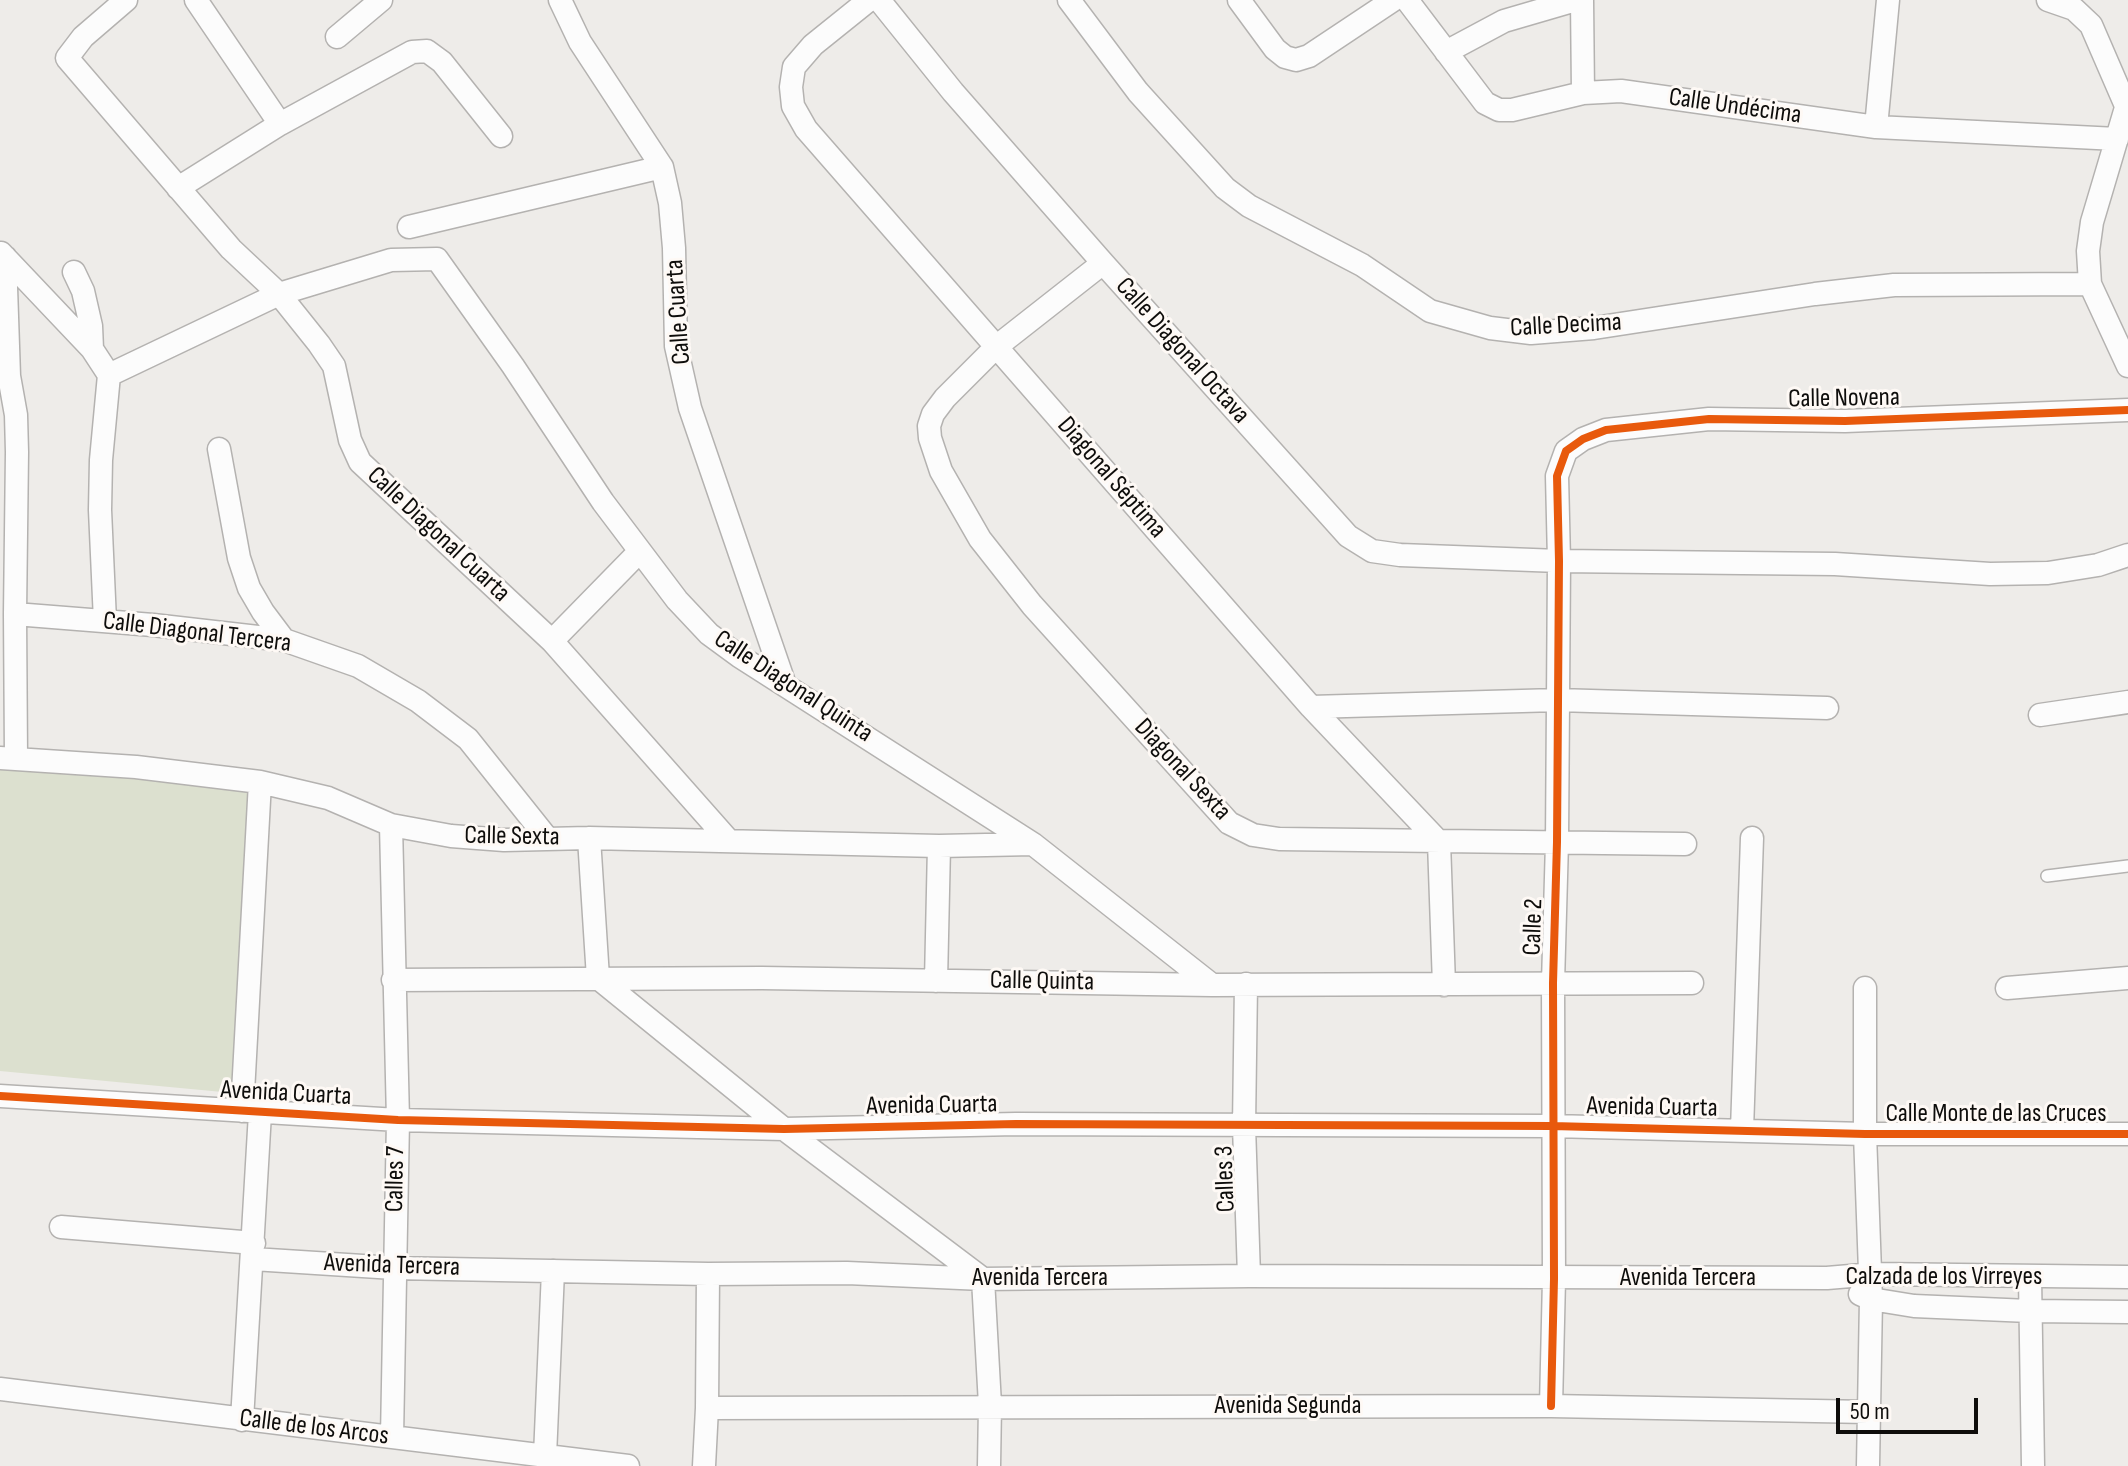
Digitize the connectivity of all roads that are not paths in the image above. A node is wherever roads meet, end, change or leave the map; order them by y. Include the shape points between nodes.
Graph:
1 (126, 0) edge
2 (381, 0) edge
3 (560, 0) edge
4 (869, 0) edge
5 (879, 0) edge
6 (1069, 0) edge
7 (1239, 0) edge
8 (1393, 0) edge
9 (1407, 0) edge
10 (1579, 0) edge
11 (1888, 0) edge
12 (2048, 0) edge
13 (207, 5) edge
14 (337, 37) dead end
15 (1446, 52) junction
16 (1583, 93) junction
17 (2127, 105) edge
18 (280, 124) junction
19 (1876, 127) junction
20 (501, 136) dead end
21 (2117, 139) junction
22 (662, 167) junction
23 (178, 188) junction
24 (409, 227) dead end
25 (2, 255) edge
26 (1103, 263) junction
27 (74, 272) dead end
28 (2090, 284) junction
29 (279, 294) junction
30 (996, 347) junction
31 (92, 349) junction
32 (2128, 366) edge
33 (109, 375) junction
34 (2128, 410) edge
35 (219, 449) dead end
36 (1566, 451) joint
37 (640, 551) junction
38 (2128, 555) edge
39 (1559, 561) junction
40 (15, 614) junction
41 (105, 621) junction
42 (284, 640) junction
43 (552, 641) junction
44 (785, 685) junction
45 (1557, 700) junction
46 (2128, 702) edge
47 (1311, 707) junction
48 (1827, 708) dead end
49 (2040, 715) dead end
50 (8, 757) edge
51 (260, 782) junction
52 (391, 825) junction
53 (547, 838) junction
54 (589, 838) junction
55 (1752, 838) dead end
56 (729, 841) junction
57 (1439, 842) junction
58 (1557, 842) junction
59 (1033, 844) junction
60 (1685, 844) dead end
61 (939, 846) junction
62 (2128, 866) edge
63 (2047, 876) dead end
64 (598, 978) junction
65 (2128, 978) edge
66 (393, 980) junction
67 (936, 981) junction
68 (1553, 983) junction
69 (1692, 983) dead end
70 (1246, 984) junction
71 (1212, 985) junction
72 (1444, 985) junction
73 (1865, 988) dead end
74 (2007, 988) dead end
75 (0, 1096) edge
76 (251, 1112) junction
77 (398, 1120) junction
78 (1244, 1126) junction
79 (1552, 1126) junction
80 (784, 1129) junction
81 (1742, 1130) junction
82 (1865, 1134) junction
83 (2128, 1134) edge
84 (61, 1227) dead end
85 (254, 1251) junction
86 (394, 1268) junction
87 (553, 1271) junction
88 (708, 1274) junction
89 (1869, 1275) junction
90 (1249, 1276) junction
91 (2030, 1277) junction
92 (2128, 1277) edge
93 (1827, 1278) junction
94 (983, 1279) junction
95 (1554, 1279) junction
96 (1871, 1299) junction
97 (2029, 1311) junction
98 (2128, 1312) edge
99 (0, 1389) edge
100 (990, 1405) junction
101 (1551, 1406) junction
102 (707, 1408) junction
103 (1868, 1412) junction
104 (242, 1420) junction
105 (392, 1437) junction
106 (545, 1456) junction
107 (628, 1466) edge
108 (704, 1466) edge
109 (989, 1466) edge
110 (1868, 1466) edge
111 (2033, 1466) edge

1 - 23 street, Calle Diagonal Cuarta via 67,58
2 - 14 street
3 - 22 street, Calle Cuarta via 580,42
4 - 30 street, Diagonal Séptima via 794,67 793,106 806,129
5 - 26 street, Calle Diagonal Octava
6 - 28 street, Calle Decima via 1138,92 1225,188 1362,265 1430,311 1490,328 1531,333 1594,328 1894,285
7 - 8 street via 1275,49 1296,60
9 - 15 street, Calle Undécima
10 - 15 street via 1504,21
10 - 16 street
11 - 19 street
12 - 17 street via 2074,9 2091,25
13 - 18 street
15 - 16 street, Calle Undécima via 1485,103 1499,110
16 - 19 street, Calle Undécima via 1621,91
17 - 21 street
18 - 20 street via 412,52 427,51 442,62
18 - 23 street
19 - 21 street, Calle Undécima
21 - 28 street via 2092,222
22 - 24 street
22 - 44 street, Calle Cuarta via 674,248 676,346 690,408
23 - 29 street, Calle Diagonal Cuarta
25 - 31 street
25 - 40 street via 16,415
26 - 30 street, Diagonal Sexta
26 - 39 street, Calle Diagonal Octava via 1348,536 1372,551 1400,555
27 - 31 street via 83,291
28 - 32 street
29 - 33 street
29 - 37 street, Calle Diagonal Quinta via 391,260 437,259
29 - 43 street, Calle Diagonal Cuarta via 334,366 360,462
30 - 47 street, Diagonal Séptima
30 - 57 street, Diagonal Sexta via 933,414 930,438 941,471 980,539 1032,605 1229,823 1253,835 1279,839
31 - 33 street
33 - 41 street via 100,510
34 - 36 street, Calle Novena via 1845,421 1678,421 1606,430
35 - 42 street via 249,588
36 - 39 street, Calle 2 via 1557,476
37 - 43 street
37 - 44 street, Calle Diagonal Quinta via 709,634
38 - 39 street, Calle Diagonal Octava via 2048,573 1990,574 1835,564
39 - 45 street, Calle 2
40 - 41 street, Calle Diagonal Tercera
40 - 50 street
41 - 42 street, Calle Diagonal Tercera
42 - 53 street, Calle Diagonal Tercera via 358,666 418,701 468,739
43 - 56 street, Calle Diagonal Cuarta
44 - 59 street, Calle Diagonal Quinta
45 - 47 street
45 - 48 street
45 - 58 street, Calle 2
46 - 49 street
47 - 57 street, Diagonal Séptima
50 - 51 street, Calle Sexta
51 - 52 street, Calle Sexta via 328,798
51 - 76 street
52 - 53 street, Calle Sexta via 451,836
52 - 66 street, Calles 7
53 - 54 street, Calle Sexta
54 - 56 street, Calle Sexta
54 - 64 street
55 - 81 street
56 - 61 street, Calle Sexta
57 - 58 street, Diagonal Sexta
57 - 72 street
58 - 60 street, Diagonal Sexta
58 - 68 street, Calle 2
59 - 61 street, Calle Sexta
59 - 71 street, Calle Diagonal Quinta
61 - 67 street
62 - 63 lane
64 - 66 street, Calle Quinta
64 - 67 street, Calle Quinta
64 - 80 street
65 - 74 street
66 - 77 street, Calles 7
67 - 71 street, Calle Quinta
68 - 69 street, Calle Quinta
68 - 72 street, Calle Quinta
68 - 79 street, Calle 2
70 - 71 street, Calle Quinta
70 - 72 street, Calle Quinta
70 - 78 street, Calles 3
73 - 82 street
75 - 76 street, Avenida Cuarta
76 - 77 street, Avenida Cuarta
76 - 85 street
77 - 80 street, Avenida Cuarta
77 - 86 street, Calles 7
78 - 79 street, Avenida Cuarta
78 - 80 street, Avenida Cuarta
78 - 90 street, Calles 3
79 - 81 street, Avenida Cuarta
79 - 95 street, Calle 2
80 - 94 street
81 - 82 street, Avenida Cuarta
82 - 83 street, Calle Monte de las Cruces
82 - 89 street
84 - 85 street, Avenida Tercera
85 - 86 street, Avenida Tercera
85 - 104 street
86 - 87 street, Avenida Tercera
86 - 105 street, Calles 7
87 - 88 street, Avenida Tercera
87 - 106 street
88 - 94 street, Avenida Tercera
88 - 102 street
89 - 91 street, Calzada de los Virreyes
89 - 93 street, Calzada de los Virreyes
89 - 96 street
90 - 94 street, Avenida Tercera
90 - 95 street, Avenida Tercera
91 - 92 street, Calzada de los Virreyes
91 - 97 street
93 - 95 street, Avenida Tercera
93 - 96 street, Calzada de los Virreyes
94 - 100 street
95 - 101 street, Calle 2
96 - 97 street, Calzada de los Virreyes
96 - 103 street
97 - 98 street, Calzada de los Virreyes
97 - 111 street
99 - 104 street, Calle de los Arcos
100 - 101 street, Avenida Segunda
100 - 102 street, Avenida Segunda
100 - 109 street
101 - 103 street, Avenida Segunda
102 - 108 street
103 - 110 street
104 - 105 street, Calle de los Arcos
105 - 106 street, Calle de los Arcos
106 - 107 street, Calle de los Arcos

